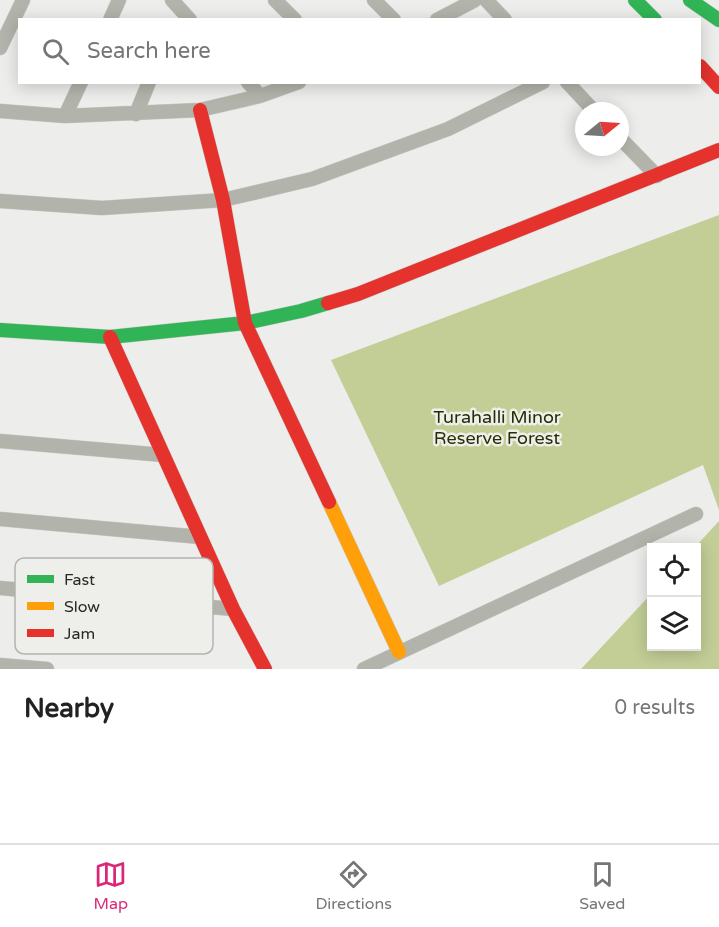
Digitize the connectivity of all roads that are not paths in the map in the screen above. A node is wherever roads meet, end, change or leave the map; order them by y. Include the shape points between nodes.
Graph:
1 (24, 0) edge
2 (119, 0) edge
3 (275, 0) edge
4 (374, 0) edge
5 (475, 0) edge
6 (486, 0) edge
7 (635, 0) edge
8 (690, 0) edge
9 (111, 18) edge
10 (293, 18) edge
11 (392, 18) edge
12 (441, 18) edge
13 (503, 18) edge
14 (653, 18) edge
15 (719, 20) edge
16 (0, 48) edge
17 (701, 68) edge
18 (80, 84) edge
19 (148, 84) edge
20 (250, 84) edge
21 (294, 84) edge
22 (539, 84) edge
23 (569, 84) edge
24 (719, 87) edge
25 (260, 96) junction
26 (586, 102) edge
27 (200, 110) junction
28 (0, 111) edge
29 (136, 114) junction
30 (65, 116) junction
31 (629, 147) edge
32 (719, 150) edge
33 (657, 176) junction
34 (223, 200) junction
35 (0, 201) edge
36 (245, 323) junction
37 (0, 330) edge
38 (110, 337) junction
39 (0, 441) edge
40 (163, 455) junction
41 (696, 514) dead end
42 (0, 519) edge
43 (200, 537) junction
44 (210, 558) edge
45 (213, 565) edge
46 (0, 588) edge
47 (15, 589) edge
48 (213, 607) edge
49 (233, 609) junction
50 (399, 652) junction
51 (0, 665) edge
52 (47, 669) edge
53 (265, 669) edge
54 (364, 669) edge

1 - 16 street
2 - 9 street
3 - 10 street
4 - 11 street
5 - 12 street
6 - 13 street
7 - 14 main road
8 - 15 main road
17 - 24 main road
18 - 30 street
19 - 29 street
20 - 25 street
21 - 25 street
22 - 34 street via 448,129 323,175
23 - 26 street
25 - 27 street
27 - 29 street
27 - 34 main road
28 - 30 street
29 - 30 street
31 - 33 street
32 - 33 main road
33 - 36 main road via 358,294
34 - 35 street via 102,208
34 - 36 main road
36 - 38 main road
36 - 50 main road
37 - 38 main road
38 - 40 main road
39 - 40 street
40 - 43 main road
41 - 50 street
42 - 43 street
43 - 44 main road
45 - 49 main road
46 - 47 street
48 - 49 street
49 - 53 main road
50 - 54 street
51 - 52 street

